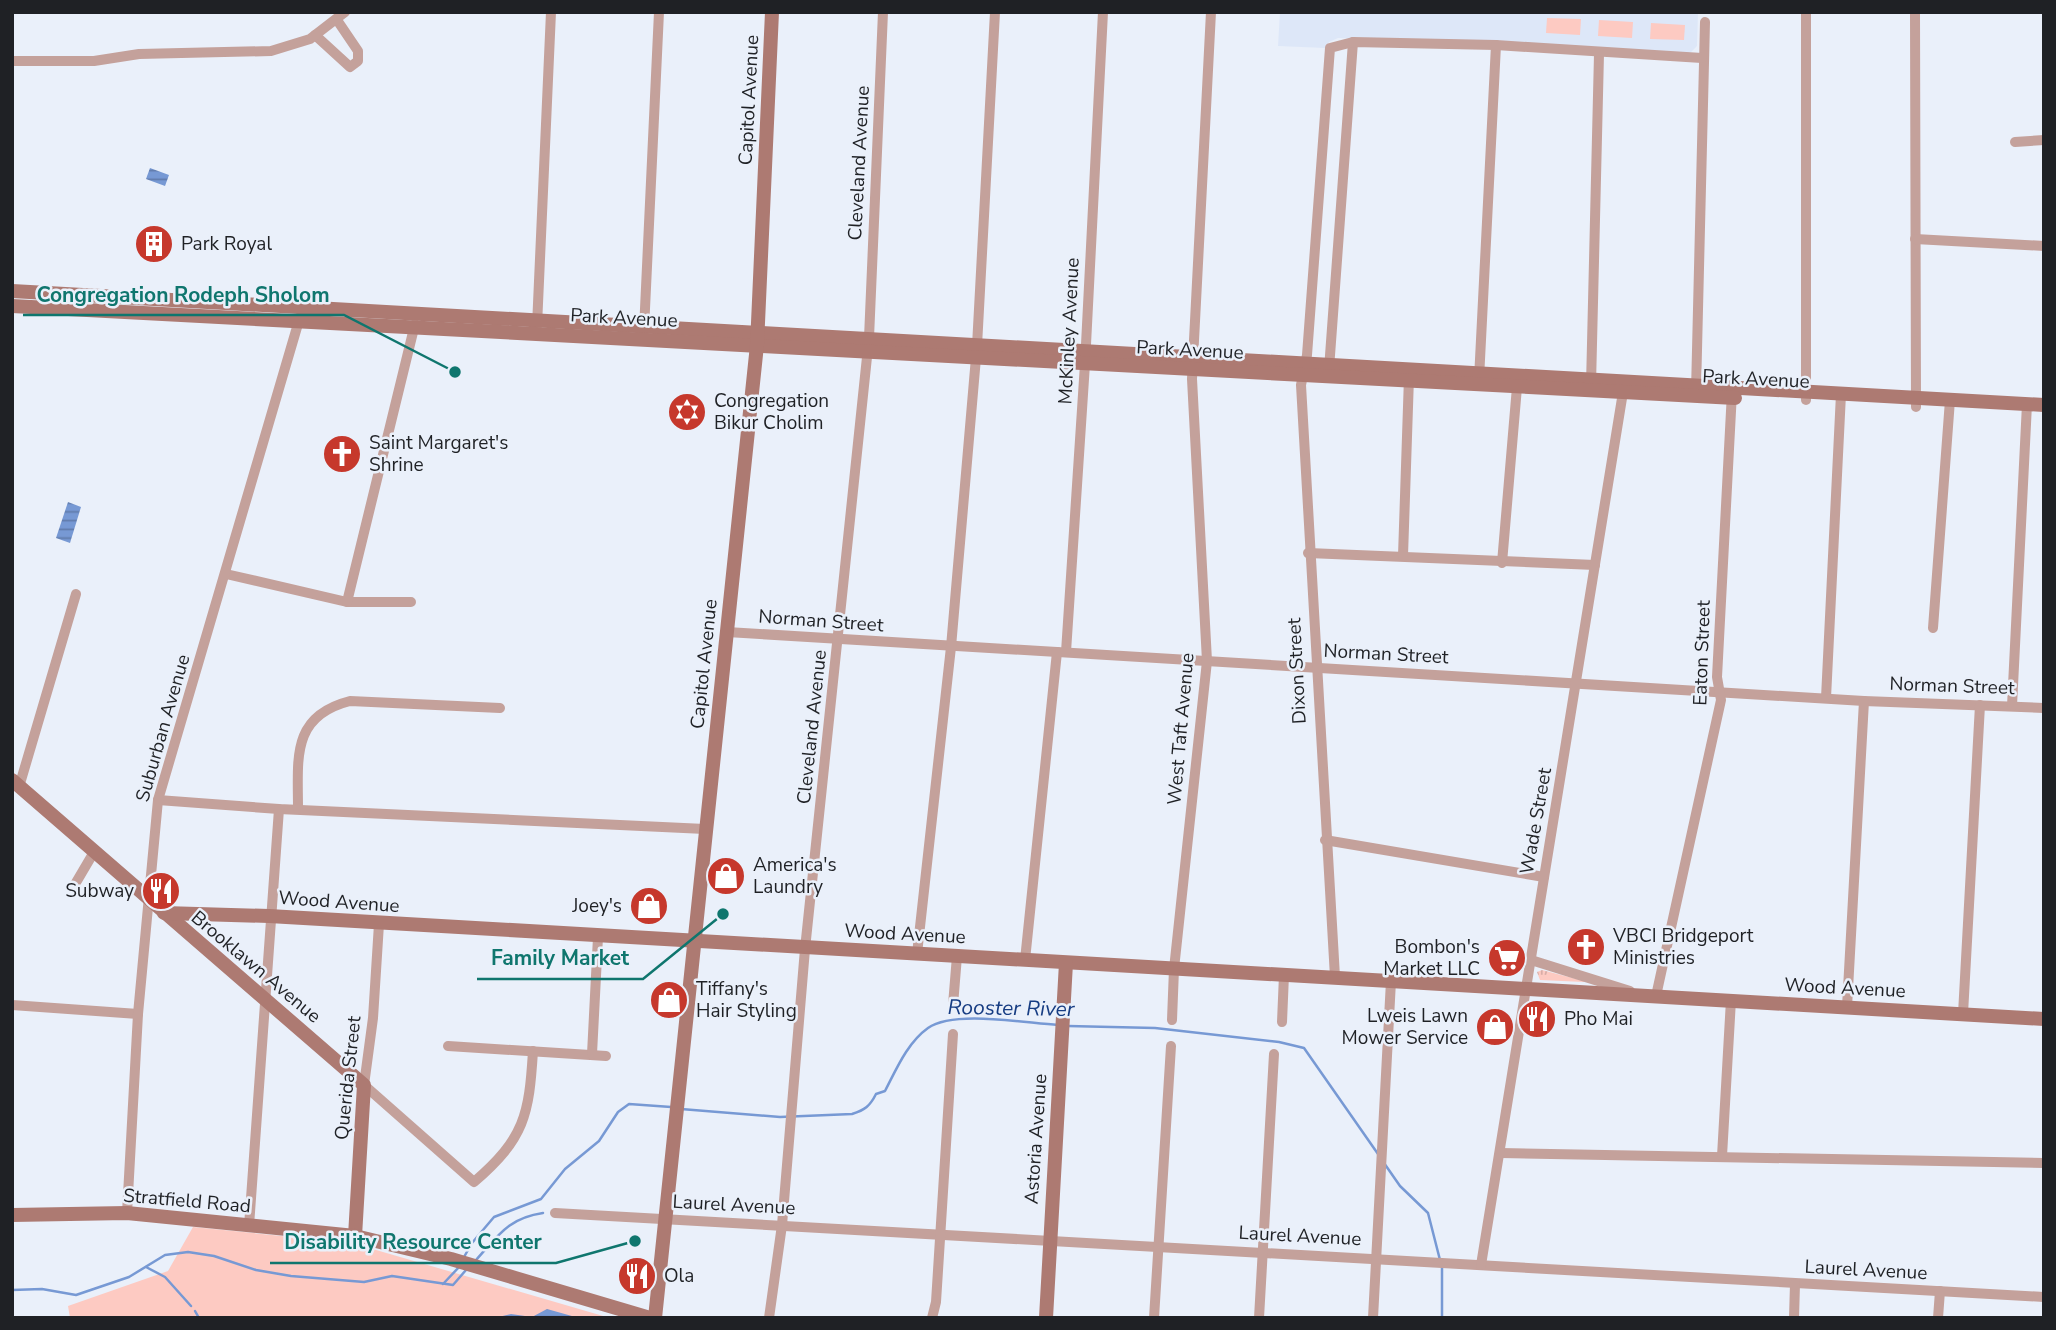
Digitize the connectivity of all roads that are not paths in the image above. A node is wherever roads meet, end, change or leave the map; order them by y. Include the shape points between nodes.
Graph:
1 (345, 12) edge
2 (551, 12) edge
3 (659, 12) edge
4 (772, 12) edge
5 (883, 12) edge
6 (995, 12) edge
7 (1103, 12) edge
8 (1211, 12) edge
9 (1805, 12) edge
10 (1915, 12) edge
11 (337, 20) junction
12 (1704, 22) dead end
13 (315, 35) junction
14 (1353, 41) junction
15 (1496, 45) junction
16 (1599, 54) junction
17 (1702, 58) junction
18 (12, 61) edge
19 (2044, 140) edge
20 (2015, 142) dead end
21 (1915, 239) junction
22 (2044, 246) edge
23 (12, 291) edge
24 (69, 301) junction
25 (108, 304) junction
26 (12, 306) edge
27 (302, 306) junction
28 (416, 312) junction
29 (335, 316) junction
30 (300, 322) junction
31 (537, 326) junction
32 (414, 328) junction
33 (644, 331) junction
34 (757, 338) junction
35 (869, 345) junction
36 (977, 352) junction
37 (1085, 358) junction
38 (1194, 363) junction
39 (1304, 370) junction
40 (1329, 371) junction
41 (1409, 375) junction
42 (1479, 378) junction
43 (1591, 384) junction
44 (1517, 387) junction
45 (1624, 387) junction
46 (1696, 390) junction
47 (1732, 393) junction
48 (1806, 396) junction
49 (1841, 398) junction
50 (1916, 402) junction
51 (1950, 404) junction
52 (2044, 405) edge
53 (2026, 408) junction
54 (2044, 414) edge
55 (1308, 554) junction
56 (1403, 556) junction
57 (1502, 563) junction
58 (1595, 565) junction
59 (226, 574) junction
60 (76, 593) dead end
61 (347, 602) junction
62 (411, 602) dead end
63 (1933, 628) dead end
64 (727, 632) junction
65 (839, 641) junction
66 (951, 647) junction
67 (1061, 652) junction
68 (1207, 661) junction
69 (1315, 667) junction
70 (1578, 681) junction
71 (1720, 691) junction
72 (1826, 698) junction
73 (1864, 701) junction
74 (1980, 705) junction
75 (2012, 706) junction
76 (500, 708) dead end
77 (2044, 708) edge
78 (16, 783) edge
79 (158, 800) junction
80 (279, 809) junction
81 (298, 809) junction
82 (705, 829) junction
83 (1325, 840) junction
84 (94, 852) junction
85 (1544, 877) junction
86 (71, 891) dead end
87 (149, 900) junction
88 (164, 913) junction
89 (269, 916) junction
90 (379, 923) junction
91 (598, 937) junction
92 (695, 942) junction
93 (806, 949) junction
94 (917, 954) junction
95 (957, 956) junction
96 (1025, 960) junction
97 (1531, 960) junction
98 (1066, 963) junction
99 (1174, 969) junction
100 (1284, 975) junction
101 (1335, 977) junction
102 (1391, 981) junction
103 (1526, 990) junction
104 (1650, 996) junction
105 (264, 999) junction
106 (1731, 1000) junction
107 (12, 1005) edge
108 (953, 1005) dead end
109 (1847, 1007) junction
110 (138, 1014) junction
111 (1963, 1014) junction
112 (2044, 1019) edge
113 (1172, 1020) dead end
114 (1282, 1022) dead end
115 (953, 1034) dead end
116 (448, 1046) dead end
117 (1171, 1046) dead end
118 (533, 1051) junction
119 (592, 1054) junction
120 (1274, 1054) dead end
121 (606, 1056) dead end
122 (365, 1085) junction
123 (1500, 1153) junction
124 (1722, 1156) junction
125 (2044, 1163) edge
126 (127, 1213) junction
127 (555, 1213) dead end
128 (12, 1215) edge
129 (668, 1219) junction
130 (782, 1225) junction
131 (249, 1226) junction
132 (939, 1234) junction
133 (355, 1236) junction
134 (1049, 1242) junction
135 (1158, 1245) junction
136 (1262, 1253) junction
137 (1377, 1257) junction
138 (1481, 1265) junction
139 (1795, 1284) junction
140 (1940, 1290) junction
141 (2044, 1297) edge
142 (653, 1318) edge
143 (769, 1318) edge
144 (932, 1318) edge
145 (1046, 1318) edge
146 (1154, 1318) edge
147 (1259, 1318) edge
148 (1373, 1318) edge
149 (1794, 1318) edge
150 (1938, 1318) edge

1 - 11 street
2 - 31 street
3 - 33 street
4 - 34 main road, Capitol Avenue
5 - 35 street, Cleveland Avenue
6 - 36 street
7 - 37 street, McKinley Avenue
8 - 38 street, West Taft Avenue
9 - 48 street
10 - 21 street
11 - 13 street
11 - 13 street via 358,51 358,61 349,67
12 - 17 street
13 - 18 street via 271,51
14 - 15 street
14 - 39 street, Dixon Street via 1330,48
14 - 40 street
15 - 16 street
15 - 42 street
16 - 17 street
16 - 43 street
17 - 46 street
19 - 20 street
21 - 22 street
21 - 50 street
23 - 24 main road, Park Avenue
24 - 25 main road, Park Avenue
24 - 26 main road, Park Avenue
25 - 27 main road, Park Avenue
25 - 30 main road, Park Avenue
27 - 29 main road, Park Avenue
27 - 30 street, Suburban Avenue
28 - 29 main road, Park Avenue
28 - 31 main road, Park Avenue
28 - 32 street
29 - 30 main road, Park Avenue
29 - 32 main road, Park Avenue
30 - 59 street, Suburban Avenue
31 - 32 main road, Park Avenue
31 - 33 main road, Park Avenue
32 - 61 street
33 - 34 main road, Park Avenue
34 - 35 main road, Park Avenue
34 - 64 main road, Capitol Avenue
35 - 36 main road, Park Avenue
35 - 65 street, Cleveland Avenue
36 - 37 main road, Park Avenue
36 - 66 street
37 - 38 main road, Park Avenue
37 - 67 street, McKinley Avenue
38 - 39 main road, Park Avenue
38 - 68 street, West Taft Avenue
39 - 40 main road, Park Avenue
39 - 55 street, Dixon Street
40 - 41 main road, Park Avenue
41 - 42 main road, Park Avenue
41 - 56 street
42 - 43 main road, Park Avenue
42 - 44 main road, Park Avenue
43 - 44 main road, Park Avenue
43 - 45 main road, Park Avenue
44 - 57 street
45 - 46 main road, Park Avenue
45 - 58 street, Wade Street
46 - 47 main road, Park Avenue
47 - 48 main road, Park Avenue
47 - 71 street, Eaton Street via 1717,677
48 - 49 main road, Park Avenue
49 - 50 main road, Park Avenue
49 - 72 street
50 - 51 main road, Park Avenue
51 - 53 main road, Park Avenue
51 - 63 street
52 - 53 main road, Park Avenue
53 - 54 main road, Park Avenue
53 - 75 street
55 - 56 street
55 - 69 street, Dixon Street
56 - 57 street
57 - 58 street
58 - 70 street, Wade Street
59 - 61 street
59 - 79 street, Suburban Avenue
60 - 78 street
61 - 62 street
64 - 65 street, Norman Street
64 - 82 main road, Capitol Avenue
65 - 66 street, Norman Street
65 - 93 street, Cleveland Avenue
66 - 67 street, Norman Street
66 - 94 street
67 - 68 street, Norman Street
67 - 96 street, McKinley Avenue
68 - 69 street, Norman Street
68 - 99 street, West Taft Avenue
69 - 70 street, Norman Street
69 - 83 street, Dixon Street
70 - 71 street, Norman Street
70 - 85 street, Wade Street
71 - 72 street, Norman Street
71 - 104 street, Eaton Street
72 - 73 street, Norman Street
73 - 74 street, Norman Street
73 - 109 street
74 - 75 street, Norman Street
74 - 111 street
75 - 77 street, Norman Street
76 - 81 street via 350,701 330,706 312,718 302,737
78 - 84 main road, Brooklawn Avenue
79 - 80 street
79 - 87 street, Suburban Avenue
80 - 81 street
80 - 89 street
81 - 82 street
82 - 92 main road, Capitol Avenue
83 - 85 street
83 - 101 street, Dixon Street
84 - 86 street
84 - 87 main road, Brooklawn Avenue
85 - 97 street, Wade Street
87 - 88 main road, Brooklawn Avenue
87 - 110 street, Suburban Avenue
88 - 89 main road, Wood Avenue
88 - 105 main road, Brooklawn Avenue
89 - 90 main road, Wood Avenue
89 - 105 street
90 - 91 main road, Wood Avenue
90 - 122 street, Querida Street
91 - 92 main road, Wood Avenue
91 - 119 street
92 - 93 main road, Wood Avenue
92 - 129 main road, Capitol Avenue
93 - 94 main road, Wood Avenue
93 - 130 street, Cleveland Avenue
94 - 95 main road, Wood Avenue
95 - 96 main road, Wood Avenue
95 - 108 street
96 - 98 main road, Wood Avenue
97 - 103 street, Wade Street
97 - 104 street, Wood Avenue
98 - 99 main road, Wood Avenue
98 - 134 main road, Astoria Avenue
99 - 100 main road, Wood Avenue
99 - 113 street, West Taft Avenue
100 - 101 main road, Wood Avenue
100 - 114 street
101 - 102 main road, Wood Avenue
102 - 103 main road, Wood Avenue
102 - 137 street
103 - 104 main road, Wood Avenue
103 - 123 street, Wade Street
104 - 106 main road, Wood Avenue
105 - 122 main road, Brooklawn Avenue
105 - 131 street
106 - 109 main road, Wood Avenue
106 - 124 street
107 - 110 street
109 - 111 main road, Wood Avenue
110 - 126 street, Suburban Avenue
111 - 112 main road, Wood Avenue
115 - 132 street
116 - 118 street
117 - 135 street
118 - 119 street
118 - 122 street, Brooklawn Avenue via 530,1104 514,1141 474,1182
119 - 121 street
120 - 136 street
122 - 133 main road, Querida Street
123 - 124 street
123 - 138 street, Wade Street
124 - 125 street
126 - 128 main road, Stratfield Road
126 - 131 main road, Stratfield Road
127 - 129 street, Laurel Avenue
129 - 130 street, Laurel Avenue
129 - 142 main road, Capitol Avenue
130 - 132 street, Laurel Avenue
130 - 143 street, Cleveland Avenue
131 - 133 main road, Stratfield Road
132 - 134 street, Laurel Avenue
132 - 144 street
133 - 142 main road, Stratfield Road via 452,1259
134 - 135 street, Laurel Avenue
134 - 145 main road, Astoria Avenue
135 - 136 street, Laurel Avenue
135 - 146 street
136 - 137 street, Laurel Avenue
136 - 147 street
137 - 138 street, Laurel Avenue
137 - 148 street
138 - 139 street, Laurel Avenue
139 - 140 street, Laurel Avenue
139 - 149 street
140 - 141 street, Laurel Avenue
140 - 150 street

